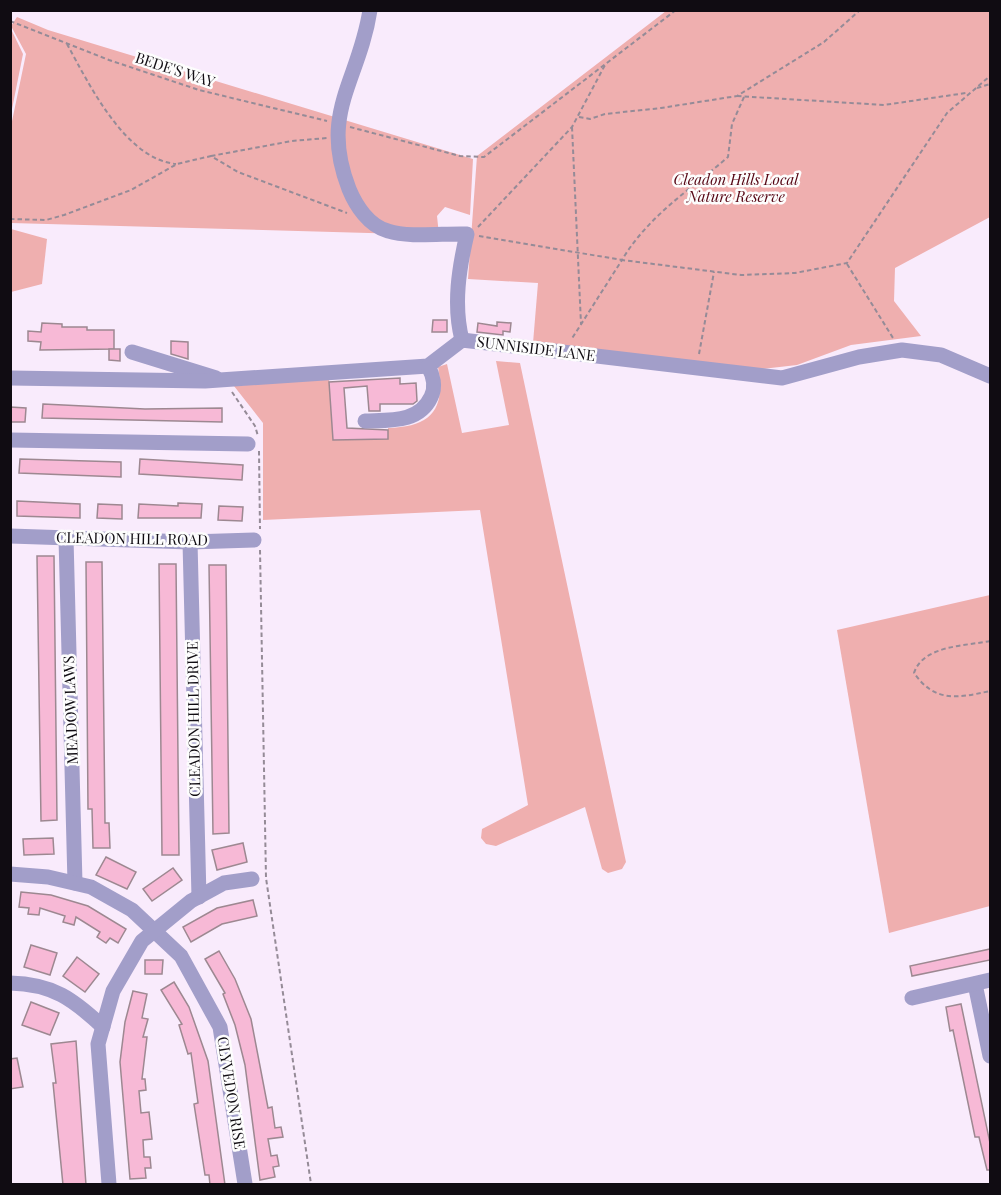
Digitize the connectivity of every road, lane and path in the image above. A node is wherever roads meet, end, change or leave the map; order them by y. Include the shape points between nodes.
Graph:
1 (370, 10) edge
2 (676, 10) edge
3 (861, 10) edge
4 (10, 21) edge
5 (67, 44) junction
6 (605, 64) junction
7 (990, 76) edge
8 (990, 84) edge
9 (974, 88) junction
10 (969, 92) junction
11 (736, 96) junction
12 (744, 97) junction
13 (579, 117) junction
14 (572, 127) junction
15 (337, 131) junction
16 (211, 156) junction
17 (177, 164) junction
18 (349, 214) dead end
19 (10, 219) edge
20 (467, 234) junction
21 (578, 254) junction
22 (622, 260) junction
23 (847, 263) junction
24 (714, 270) junction
25 (581, 324) junction
26 (462, 340) junction
27 (902, 350) junction
28 (132, 352) dead end
29 (563, 352) junction
30 (428, 366) junction
31 (696, 369) junction
32 (990, 376) edge
33 (10, 378) edge
34 (222, 380) junction
35 (365, 421) dead end
36 (10, 440) edge
37 (248, 444) dead end
38 (10, 536) edge
39 (258, 537) junction
40 (66, 538) junction
41 (190, 542) junction
42 (990, 641) edge
43 (990, 691) edge
44 (10, 874) edge
45 (252, 879) dead end
46 (75, 883) junction
47 (199, 897) junction
48 (153, 932) junction
49 (990, 980) edge
50 (10, 983) edge
51 (975, 984) junction
52 (912, 998) dead end
53 (103, 1027) junction
54 (990, 1056) edge
55 (109, 1185) edge
56 (245, 1185) edge
57 (311, 1185) edge

1 - 15 street
2 - 6 path
3 - 11 path via 824,42
4 - 5 path, BEDE'S WAY
5 - 15 path, BEDE'S WAY
5 - 17 path via 106,111 130,140 146,154
6 - 13 path
6 - 15 path, BEDE'S WAY via 484,157 460,156
7 - 9 path
8 - 9 path
9 - 10 path
10 - 12 path via 884,105
10 - 23 path via 947,113
11 - 12 path
11 - 13 path
12 - 22 path via 732,124 729,157 656,217
13 - 14 path
14 - 20 path
14 - 21 path
15 - 16 path
15 - 20 street via 340,166 353,200 370,221 388,231
16 - 17 path
16 - 18 path via 238,172
17 - 19 path via 131,190 64,215 46,220
20 - 21 path
20 - 26 street via 457,319
21 - 22 path
21 - 25 path
22 - 24 path
22 - 25 path
23 - 24 path via 795,273
23 - 27 path
24 - 31 path
25 - 29 path
26 - 29 street, SUNNISIDE LANE
26 - 30 street, SUNNISIDE LANE
27 - 31 street, SUNNISIDE LANE via 782,378
27 - 32 street, SUNNISIDE LANE via 941,355
28 - 34 street
29 - 31 street, SUNNISIDE LANE
30 - 34 street
30 - 35 street via 434,376 433,394 417,415
33 - 34 street
34 - 39 path via 258,433
36 - 37 street
38 - 40 street, CLEADON HILL ROAD
39 - 41 street, CLEADON HILL ROAD
39 - 57 path via 266,878
40 - 41 street, CLEADON HILL ROAD
40 - 46 street, MEADOW LAWS
41 - 47 street, CLEADON HILL DRIVE
42 - 43 path via 929,654 917,663 914,673 922,685 950,697
44 - 46 street, CLYVEDON RISE
45 - 47 street via 224,884
46 - 48 street, CLYVEDON RISE via 91,887 132,910
47 - 48 street
48 - 53 street via 142,941 113,991
48 - 56 street, CLYVEDON RISE via 181,956 220,1027
49 - 51 street
50 - 53 street via 56,991 78,1003
51 - 52 street
51 - 54 street
53 - 55 street via 98,1044 99,1083

